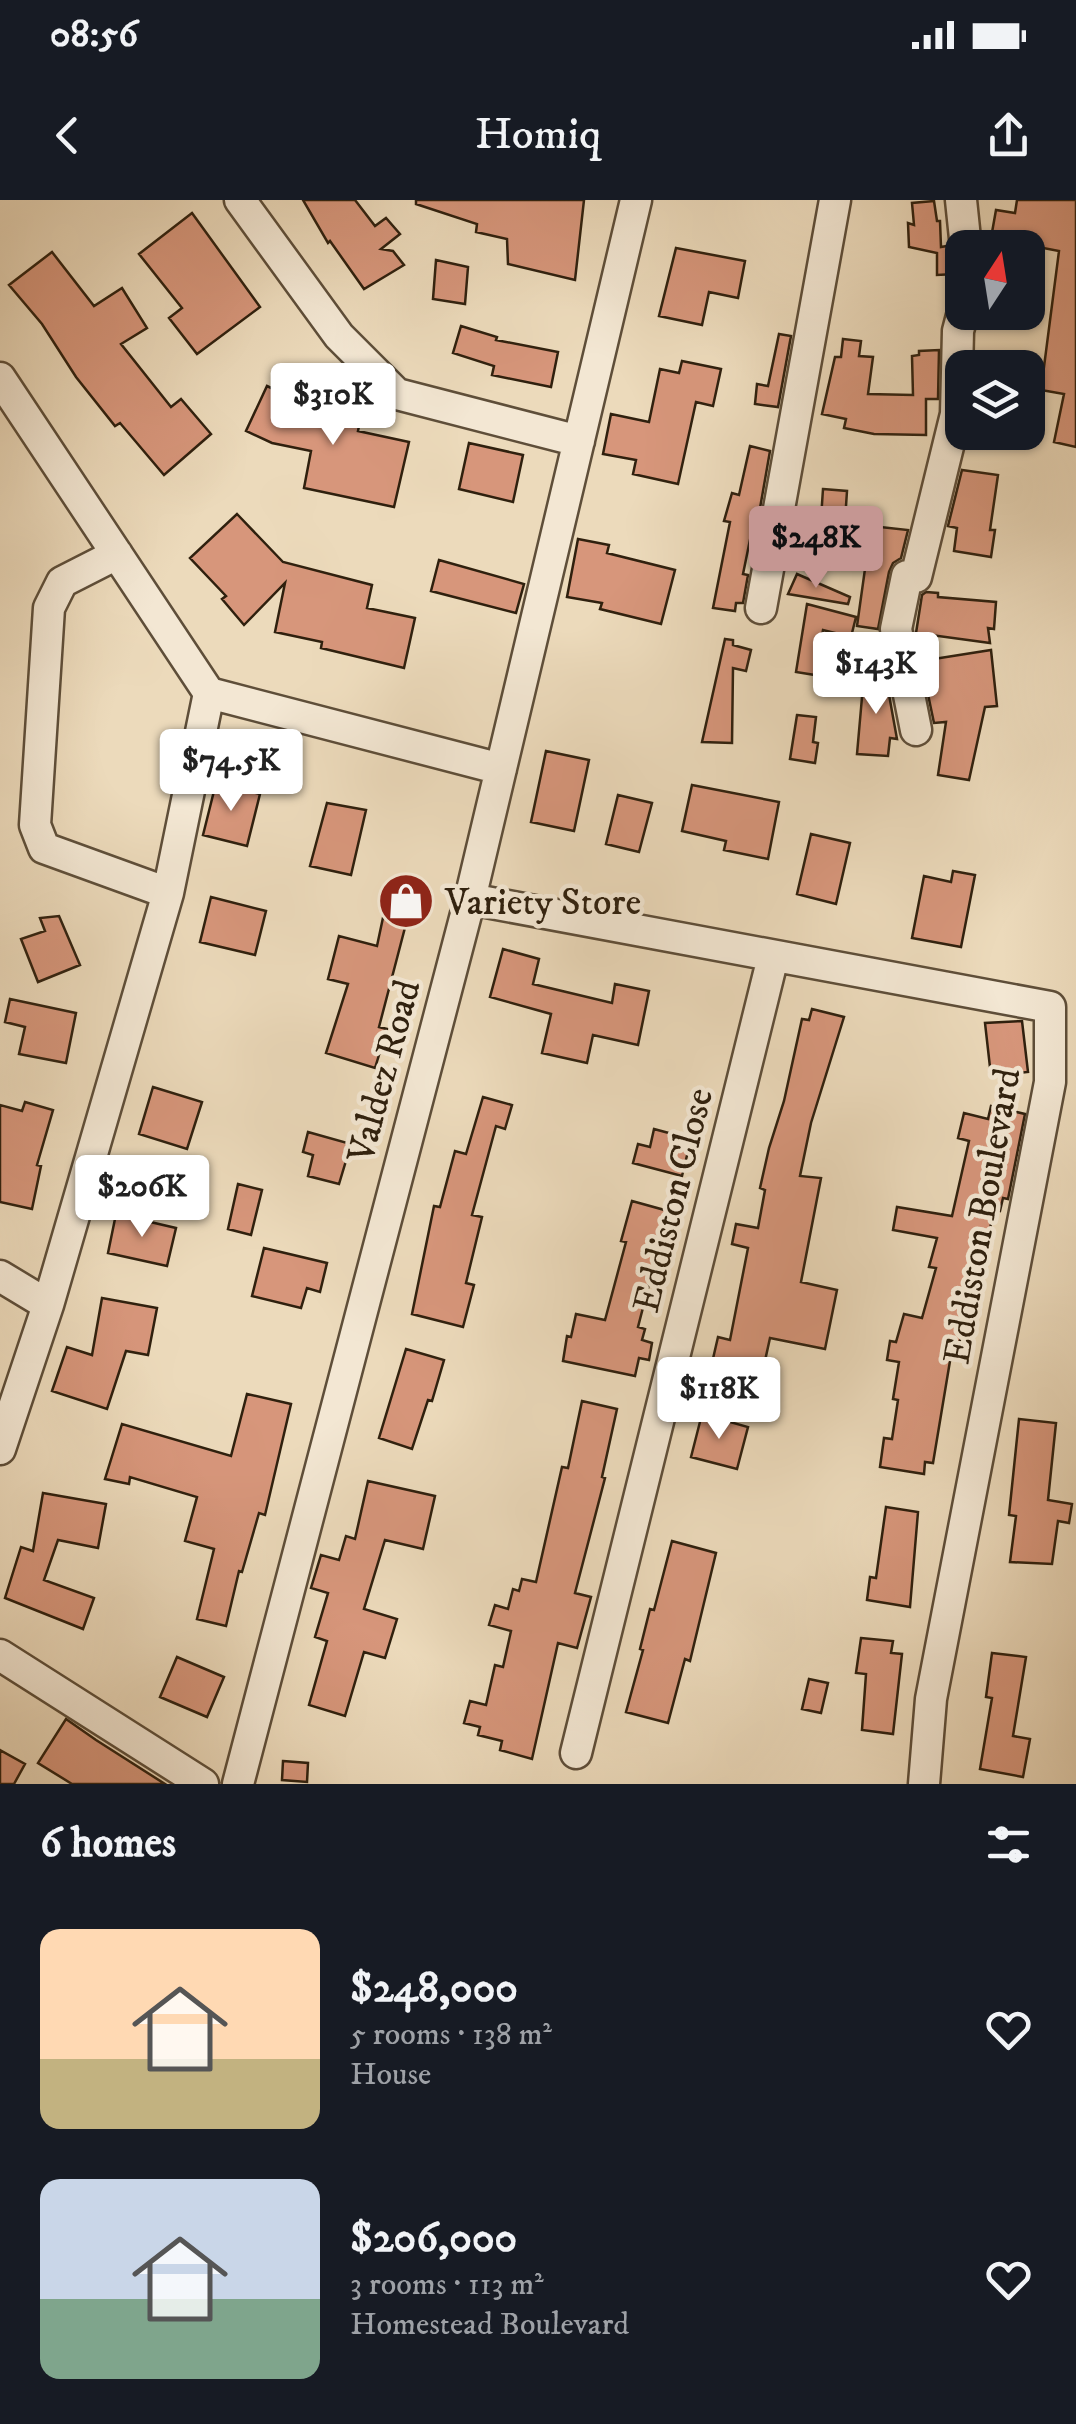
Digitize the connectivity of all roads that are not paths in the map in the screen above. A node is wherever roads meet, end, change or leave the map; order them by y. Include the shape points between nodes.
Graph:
1 (240, 200) edge
2 (636, 200) edge
3 (836, 200) edge
4 (961, 200) edge
5 (964, 230) edge
6 (958, 330) edge
7 (0, 378) edge
8 (579, 441) junction
9 (117, 554) junction
10 (761, 608) dead end
11 (210, 693) junction
12 (916, 730) dead end
13 (501, 769) junction
14 (168, 893) junction
15 (470, 899) junction
16 (773, 956) junction
17 (0, 1276) edge
18 (48, 1304) junction
19 (0, 1449) edge
20 (0, 1655) edge
21 (576, 1754) dead end
22 (204, 1784) edge
23 (238, 1784) edge
24 (924, 1784) edge

1 - 8 street via 339,336 397,394
2 - 8 street, Valdez Road
3 - 10 street
4 - 5 street
6 - 12 street via 956,414 916,577 907,576 896,629
7 - 9 street
8 - 13 street, Valdez Road
9 - 11 street
9 - 14 street via 62,582 49,608 35,826 44,848
11 - 13 street
11 - 14 street
13 - 15 street, Valdez Road
14 - 18 street
15 - 16 street, Eddiston Boulevard
15 - 23 street, Valdez Road
16 - 21 street, Eddiston Close
16 - 24 street, Eddiston Boulevard via 1050,1007 1050,1082 931,1699
17 - 18 street
18 - 19 street
20 - 22 street

